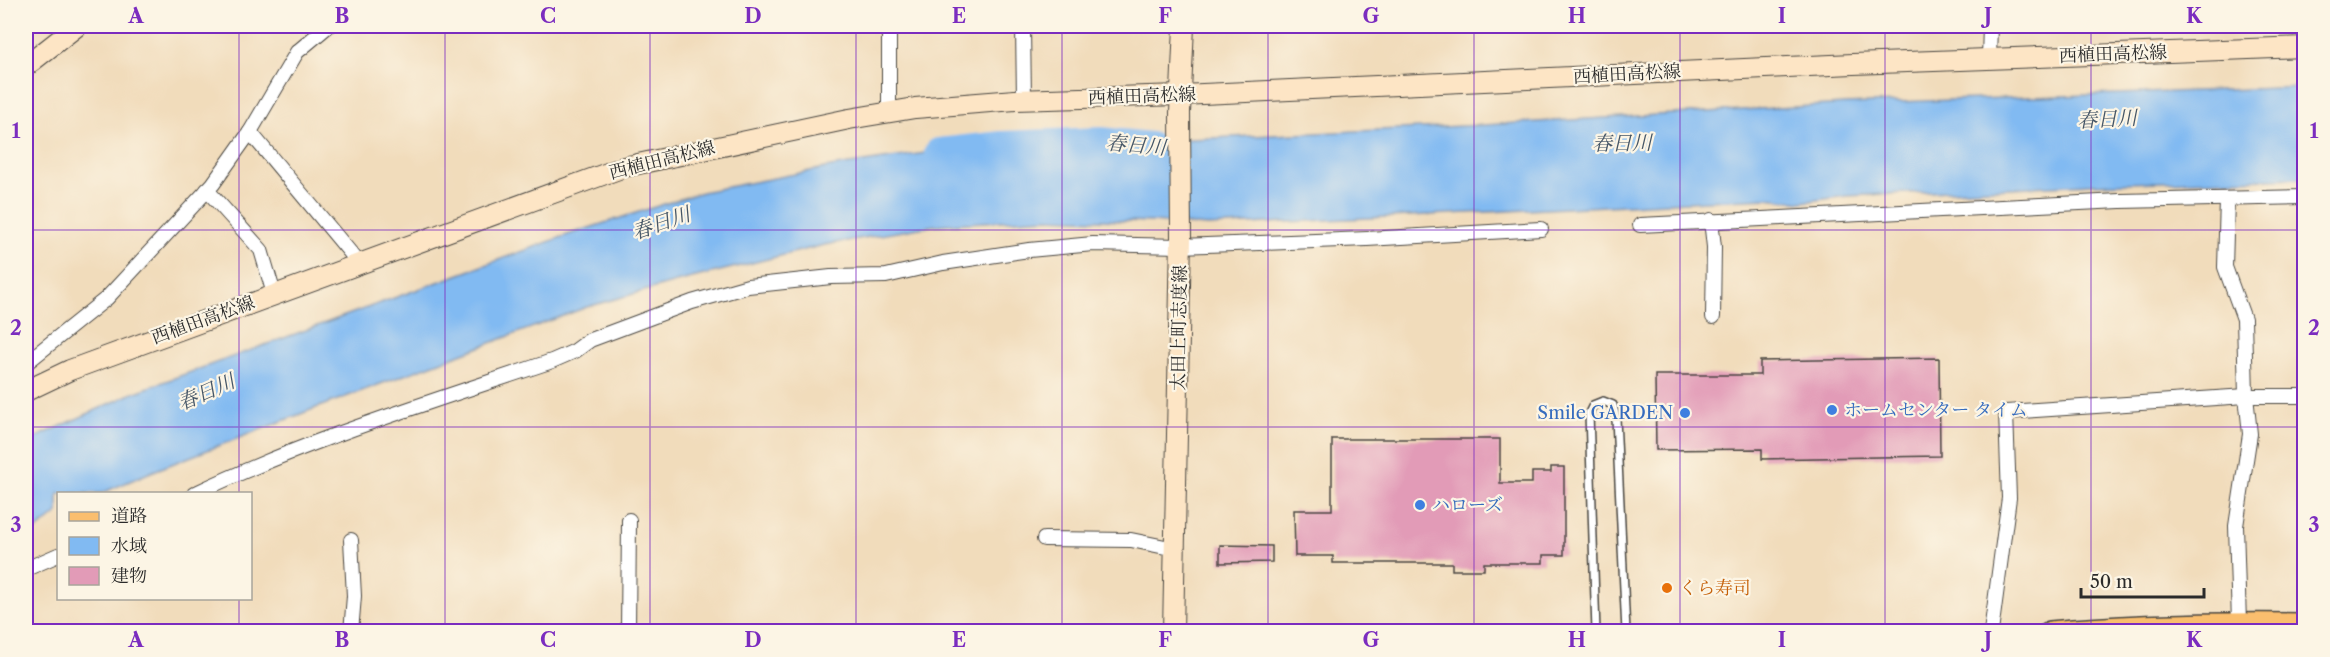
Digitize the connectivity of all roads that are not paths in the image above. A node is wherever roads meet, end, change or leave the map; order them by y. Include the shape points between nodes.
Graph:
1 (77, 26) edge
2 (328, 26) edge
3 (889, 26) edge
4 (1023, 26) edge
5 (1184, 26) edge
6 (1990, 26) edge
7 (2304, 47) edge
8 (1989, 58) junction
9 (26, 66) edge
10 (1024, 100) junction
11 (1180, 104) junction
12 (889, 112) junction
13 (250, 132) junction
14 (207, 190) junction
15 (2304, 197) edge
16 (2227, 200) junction
17 (1711, 220) junction
18 (1640, 225) dead end
19 (1541, 229) dead end
20 (1180, 241) junction
21 (359, 263) junction
22 (274, 294) junction
23 (1713, 317) dead end
24 (26, 363) edge
25 (26, 391) edge
26 (2246, 396) junction
27 (2304, 396) edge
28 (198, 492) edge
29 (629, 520) dead end
30 (1044, 539) dead end
31 (351, 540) dead end
32 (1175, 549) junction
33 (57, 555) edge
34 (26, 569) edge
35 (2239, 623) junction
36 (2304, 624) edge
37 (351, 632) edge
38 (627, 632) edge
39 (1173, 632) edge
40 (1596, 632) edge
41 (1626, 632) edge
42 (1991, 632) edge
43 (2050, 632) edge

1 - 9 main road
2 - 13 street via 297,52
3 - 12 street
4 - 10 street
5 - 11 main road, 太田上町志度線
6 - 8 street
7 - 8 main road, 西植田高松線
8 - 11 main road, 西植田高松線
10 - 11 main road, 西植田高松線
10 - 12 main road, 西植田高松線
11 - 20 main road, 太田上町志度線
12 - 21 main road, 西植田高松線 via 624,167
13 - 14 street
13 - 21 street
14 - 22 street via 261,250
14 - 24 street via 107,298
15 - 16 street
16 - 17 street via 2120,201
16 - 26 street via 2225,267 2244,318
17 - 18 street
17 - 23 street
19 - 20 street via 1367,239
20 - 28 street via 1029,250 886,276 748,286 692,302 590,340 552,361 251,466
20 - 32 main road, 太田上町志度線
21 - 22 main road, 西植田高松線
22 - 25 main road, 西植田高松線 via 70,370
26 - 27 street
26 - 35 street via 2250,434 2236,526
26 - 42 street via 2006,412 2009,498
29 - 38 street
30 - 32 street via 1131,540
31 - 37 street
32 - 39 main road, 太田上町志度線
33 - 34 street
35 - 36 main road
35 - 43 main road
40 - 41 lane via 1589,413 1593,405 1603,401 1613,405 1616,418

